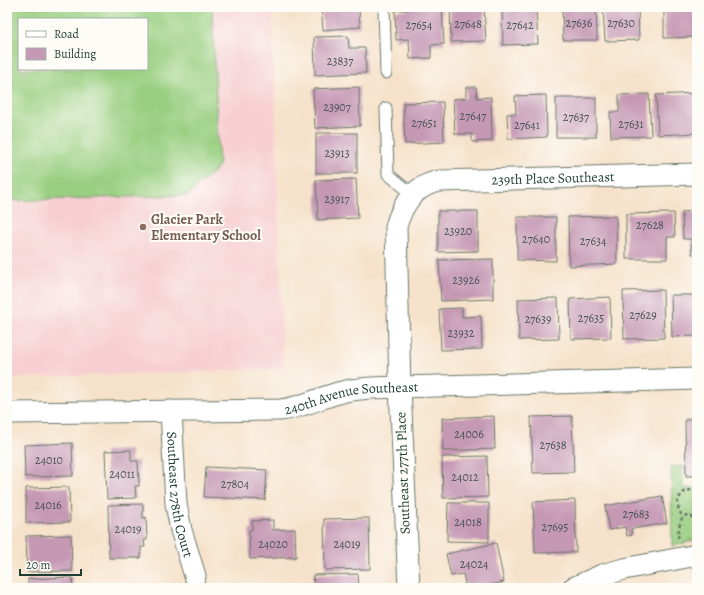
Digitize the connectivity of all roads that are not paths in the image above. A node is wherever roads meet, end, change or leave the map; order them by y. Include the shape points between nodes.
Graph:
1 (384, 7) edge
2 (386, 73) dead end
3 (386, 108) dead end
4 (697, 174) edge
5 (412, 194) junction
6 (697, 379) edge
7 (400, 387) junction
8 (171, 411) junction
9 (7, 413) edge
10 (697, 555) edge
11 (198, 582) edge
12 (409, 588) edge
13 (573, 588) edge

1 - 2 lane
3 - 5 lane via 388,174
4 - 5 street, 239th Place Southeast via 440,181 430,183
5 - 7 street, Southeast 277th Place via 404,204 396,227
6 - 7 street, 240th Avenue Southeast
7 - 8 street, 240th Avenue Southeast via 343,392 291,409
7 - 12 street, Southeast 277th Place
8 - 9 street, 240th Avenue Southeast
8 - 11 street, Southeast 278th Court via 176,504 181,530
10 - 13 street via 624,569 602,575

